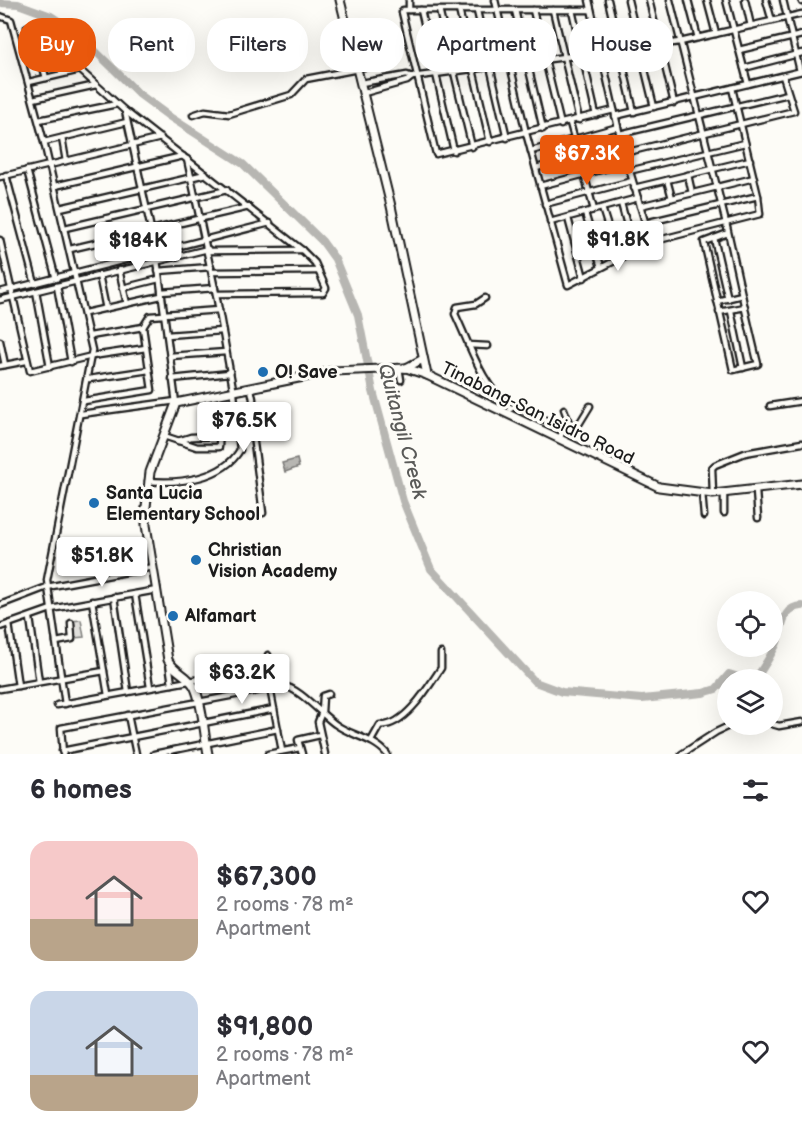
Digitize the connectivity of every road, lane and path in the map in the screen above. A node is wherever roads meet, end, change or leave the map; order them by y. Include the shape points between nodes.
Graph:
1 (340, 0) edge
2 (408, 0) edge
3 (495, 0) edge
4 (589, 0) edge
5 (608, 0) edge
6 (628, 0) edge
7 (649, 0) edge
8 (670, 0) edge
9 (688, 0) edge
10 (707, 0) edge
11 (726, 0) edge
12 (745, 0) edge
13 (766, 0) edge
14 (783, 0) edge
15 (409, 10) junction
16 (421, 10) junction
17 (439, 10) junction
18 (459, 10) junction
19 (515, 10) junction
20 (533, 10) junction
21 (553, 10) junction
22 (572, 10) junction
23 (591, 10) junction
24 (477, 11) junction
25 (496, 11) junction
26 (802, 14) edge
27 (0, 16) edge
28 (345, 18) edge
29 (441, 18) edge
30 (461, 18) edge
31 (479, 18) edge
32 (498, 18) edge
33 (517, 18) edge
34 (535, 18) edge
35 (574, 18) edge
36 (593, 18) edge
37 (612, 18) edge
38 (632, 18) edge
39 (653, 18) edge
40 (787, 18) junction
41 (772, 21) junction
42 (751, 26) junction
43 (733, 29) junction
44 (716, 34) junction
45 (802, 35) edge
46 (792, 37) junction
47 (698, 38) junction
48 (680, 42) junction
49 (673, 43) edge
50 (739, 50) junction
51 (799, 54) edge
52 (569, 56) edge
53 (564, 57) junction
54 (557, 58) edge
55 (744, 68) junction
56 (801, 71) edge
57 (44, 72) edge
58 (69, 72) edge
59 (83, 72) edge
60 (330, 72) edge
61 (359, 72) edge
62 (441, 72) edge
63 (453, 72) edge
64 (473, 72) edge
65 (491, 72) edge
66 (510, 72) edge
67 (529, 72) edge
68 (549, 72) edge
69 (586, 72) edge
70 (605, 72) edge
71 (625, 72) edge
72 (645, 72) edge
73 (666, 72) edge
74 (63, 73) joint
75 (435, 73) junction
76 (415, 76) junction
77 (783, 76) junction
78 (46, 78) junction
79 (28, 82) junction
80 (362, 83) junction
81 (748, 84) junction
82 (96, 85) junction
83 (732, 88) junction
84 (364, 93) junction
85 (788, 94) junction
86 (695, 98) junction
87 (33, 99) junction
88 (674, 103) junction
89 (117, 104) junction
90 (654, 107) junction
91 (737, 107) junction
92 (802, 109) edge
93 (124, 110) junction
94 (614, 110) junction
95 (794, 111) junction
96 (634, 112) junction
97 (194, 115) dead end
98 (597, 115) junction
99 (700, 115) junction
100 (615, 116) junction
101 (39, 120) junction
102 (579, 120) junction
103 (127, 122) junction
104 (570, 123) junction
105 (741, 124) junction
106 (561, 125) junction
107 (618, 127) junction
108 (543, 129) junction
109 (526, 133) junction
110 (704, 133) junction
111 (620, 134) junction
112 (62, 138) junction
113 (161, 138) junction
114 (507, 138) junction
115 (574, 140) junction
116 (44, 142) junction
117 (490, 142) junction
118 (745, 143) junction
119 (132, 145) junction
120 (622, 145) junction
121 (472, 147) junction
122 (531, 151) junction
123 (708, 151) junction
124 (454, 152) junction
125 (624, 153) junction
126 (185, 158) junction
127 (579, 158) junction
128 (750, 160) junction
129 (66, 161) junction
130 (627, 163) junction
131 (49, 165) junction
132 (137, 166) junction
133 (536, 168) junction
134 (712, 169) junction
135 (27, 170) junction
136 (629, 171) junction
137 (207, 174) junction
138 (6, 175) junction
139 (584, 176) junction
140 (688, 176) junction
141 (0, 177) edge
142 (192, 177) junction
143 (754, 178) junction
144 (667, 180) junction
145 (632, 181) junction
146 (55, 186) junction
147 (540, 186) junction
148 (141, 187) junction
149 (634, 188) junction
150 (717, 188) junction
151 (227, 190) junction
152 (589, 193) junction
153 (692, 193) junction
154 (758, 196) junction
155 (196, 197) junction
156 (638, 198) junction
157 (672, 198) junction
158 (621, 203) junction
159 (545, 204) junction
160 (721, 205) junction
161 (640, 206) junction
162 (249, 207) junction
163 (60, 208) junction
164 (602, 208) junction
165 (146, 209) junction
166 (594, 210) junction
167 (585, 213) junction
168 (568, 218) junction
169 (201, 219) junction
170 (550, 222) junction
171 (270, 223) junction
172 (645, 223) junction
173 (726, 223) junction
174 (65, 228) junction
175 (151, 231) junction
176 (728, 233) junction
177 (131, 235) junction
178 (714, 238) junction
179 (206, 240) junction
180 (0, 241) edge
181 (651, 242) junction
182 (70, 249) junction
183 (302, 249) junction
184 (208, 250) junction
185 (634, 251) junction
186 (156, 252) junction
187 (135, 258) junction
188 (618, 259) junction
189 (157, 260) junction
190 (3, 263) edge
191 (601, 267) junction
192 (119, 270) junction
193 (211, 270) junction
194 (158, 271) junction
195 (320, 271) junction
196 (76, 273) junction
197 (99, 275) junction
198 (584, 278) junction
199 (56, 279) junction
200 (159, 279) junction
201 (78, 280) junction
202 (35, 284) junction
203 (57, 286) junction
204 (123, 288) junction
205 (13, 289) junction
206 (36, 291) junction
207 (216, 291) junction
208 (0, 292) edge
209 (161, 294) junction
210 (742, 295) junction
211 (15, 296) junction
212 (485, 298) dead end
213 (728, 299) junction
214 (0, 300) edge
215 (717, 301) junction
216 (128, 304) junction
217 (745, 307) junction
218 (106, 309) junction
219 (219, 310) junction
220 (731, 311) junction
221 (719, 312) junction
222 (85, 313) junction
223 (164, 314) junction
224 (143, 327) junction
225 (222, 331) junction
226 (167, 335) junction
227 (90, 336) junction
228 (0, 344) edge
229 (468, 345) junction
230 (488, 346) dead end
231 (146, 348) junction
232 (226, 352) junction
233 (92, 356) junction
234 (170, 356) junction
235 (423, 359) junction
236 (26, 361) junction
237 (71, 362) junction
238 (2, 366) edge
239 (50, 367) junction
240 (403, 368) junction
241 (743, 368) junction
242 (149, 370) junction
243 (230, 374) junction
244 (427, 375) junction
245 (89, 379) junction
246 (172, 379) junction
247 (401, 380) dead end
248 (251, 389) junction
249 (234, 394) junction
250 (84, 401) junction
251 (802, 401) edge
252 (176, 402) junction
253 (590, 406) dead end
254 (770, 406) dead end
255 (564, 409) dead end
256 (509, 411) junction
257 (81, 414) junction
258 (238, 418) junction
259 (566, 427) junction
260 (164, 436) junction
261 (220, 436) junction
262 (559, 439) junction
263 (178, 441) junction
264 (802, 443) edge
265 (148, 481) junction
266 (802, 484) edge
267 (756, 491) junction
268 (702, 493) junction
269 (724, 493) junction
270 (713, 494) junction
271 (263, 513) dead end
272 (724, 513) dead end
273 (704, 516) dead end
274 (758, 518) dead end
275 (153, 567) junction
276 (47, 587) junction
277 (157, 590) junction
278 (135, 594) junction
279 (114, 597) junction
280 (92, 601) junction
281 (0, 605) edge
282 (51, 609) junction
283 (30, 618) junction
284 (70, 623) dead end
285 (9, 624) junction
286 (0, 627) edge
287 (56, 642) junction
288 (441, 653) dead end
289 (268, 655) dead end
290 (168, 660) junction
291 (271, 666) junction
292 (104, 672) junction
293 (272, 673) dead end
294 (61, 679) junction
295 (189, 680) junction
296 (39, 682) junction
297 (172, 684) junction
298 (18, 686) junction
299 (150, 687) junction
300 (270, 688) junction
301 (0, 689) edge
302 (128, 692) junction
303 (329, 694) dead end
304 (108, 695) junction
305 (198, 702) junction
306 (65, 704) junction
307 (57, 705) dead end
308 (274, 709) junction
309 (322, 714) junction
310 (129, 715) junction
311 (802, 722) edge
312 (202, 723) junction
313 (783, 723) edge
314 (279, 729) junction
315 (717, 732) edge
316 (320, 735) junction
317 (133, 736) junction
318 (371, 741) junction
319 (206, 744) junction
320 (300, 748) junction
321 (282, 751) junction
322 (62, 752) edge
323 (136, 754) edge
324 (154, 754) edge
325 (208, 754) edge
326 (268, 754) edge
327 (302, 754) edge
328 (325, 754) edge
329 (387, 754) edge
330 (682, 754) edge

1 - 28 street, Tinabang-San Isidro Road
2 - 15 street
3 - 25 street
4 - 23 street
5 - 37 street
6 - 38 street
7 - 39 street
8 - 48 street
9 - 47 street
10 - 44 street
11 - 43 street
12 - 42 street
13 - 41 street
14 - 40 street
15 - 16 street
15 - 76 street via 402,12
16 - 17 street
16 - 75 street
17 - 18 street
17 - 29 street
18 - 24 street
18 - 30 street
19 - 20 street
19 - 25 street
19 - 33 street
20 - 21 street
20 - 34 street
21 - 22 street
21 - 53 street
22 - 23 street
22 - 35 street
23 - 36 street
24 - 25 street
24 - 31 street
25 - 32 street
26 - 40 street
27 - 79 street via 11,20
40 - 41 street
40 - 46 street
41 - 42 street
42 - 43 street
43 - 44 street
43 - 50 street
44 - 47 street
45 - 46 street
46 - 50 street
46 - 51 street
47 - 48 street
48 - 49 street
48 - 86 street
50 - 55 street
51 - 55 street
51 - 56 street
52 - 53 street
53 - 54 street
53 - 102 street
55 - 81 street
56 - 77 street
57 - 78 street
58 - 74 street
59 - 82 street
60 - 97 street via 306,79 291,95 229,114 205,111
61 - 80 street, Tinabang-San Isidro Road
62 - 75 street
63 - 121 street
64 - 117 street
65 - 114 street
66 - 109 street
67 - 108 street
68 - 106 street
69 - 98 street
70 - 94 street
71 - 96 street
72 - 90 street
73 - 88 street
74 - 78 street
75 - 76 street
75 - 124 street
76 - 80 street
76 - 84 street
76 - 124 street via 435,152
77 - 81 street
77 - 85 street
78 - 79 street
79 - 87 street
80 - 84 street, Tinabang-San Isidro Road
81 - 83 street
82 - 87 street
82 - 89 street
83 - 86 street
83 - 91 street
84 - 235 street, Tinabang-San Isidro Road
85 - 91 street
85 - 95 street
86 - 88 street
86 - 99 street
87 - 101 street
88 - 90 street
89 - 93 street
89 - 101 street
90 - 96 street
91 - 99 street
91 - 105 street
92 - 95 street
93 - 103 street
93 - 113 street
94 - 98 street
94 - 100 street
95 - 105 street
96 - 100 street
98 - 102 street
99 - 110 street
99 - 111 street
100 - 107 street
101 - 116 street
102 - 104 street
103 - 112 street
103 - 119 street
104 - 106 street
104 - 115 street
105 - 110 street
105 - 118 street
106 - 108 street
107 - 111 street
107 - 115 street
108 - 109 street
109 - 114 street
109 - 122 street
110 - 123 street
110 - 125 street
111 - 120 street
112 - 116 street
112 - 129 street
113 - 119 street
113 - 126 street
114 - 117 street
115 - 122 street
115 - 127 street
116 - 131 street
117 - 121 street
118 - 123 street
118 - 128 street
119 - 129 street
119 - 132 street
120 - 125 street
120 - 127 street
121 - 124 street
122 - 133 street
123 - 134 street
123 - 136 street
125 - 130 street
126 - 132 street
126 - 137 street
126 - 142 street
127 - 133 street
127 - 139 street
128 - 134 street
128 - 143 street
129 - 131 street
130 - 136 street
130 - 139 street
131 - 135 street
131 - 146 street
132 - 146 street
132 - 148 street
133 - 147 street
134 - 140 street
134 - 150 street
135 - 138 street
135 - 199 street
136 - 145 street
137 - 142 street
137 - 151 street
138 - 141 street
138 - 202 street
139 - 147 street
139 - 152 street
140 - 144 street
140 - 153 street
142 - 148 street
142 - 155 street
143 - 150 street
143 - 154 street
144 - 149 street
144 - 157 street
145 - 149 street
145 - 152 street
146 - 163 street
147 - 159 street
148 - 163 street
148 - 165 street
149 - 156 street
150 - 153 street
150 - 160 street
151 - 155 street
151 - 162 street
152 - 159 street
152 - 166 street
153 - 157 street
154 - 160 street
154 - 173 street via 760,214
155 - 165 street
155 - 169 street
156 - 158 street
156 - 161 street
157 - 161 street
158 - 164 street
158 - 185 street
159 - 170 street
160 - 172 street
160 - 173 street
161 - 172 street
162 - 169 street
162 - 171 street
163 - 174 street
164 - 166 street
164 - 188 street
165 - 174 street
165 - 175 street
166 - 167 street
167 - 168 street
167 - 191 street
168 - 170 street
168 - 198 street
169 - 175 street
169 - 179 street
170 - 198 street via 566,283
171 - 179 street
171 - 183 street
172 - 181 street
173 - 176 street
173 - 181 street
174 - 182 street
175 - 177 street
175 - 186 street
176 - 178 street
176 - 210 street
177 - 182 street
177 - 187 street
178 - 213 street
178 - 215 street via 704,242
179 - 184 street
179 - 186 street
180 - 190 street
181 - 185 street
182 - 196 street
183 - 184 street
183 - 195 street
184 - 189 street
184 - 193 street
185 - 188 street
186 - 187 street
186 - 189 street
187 - 196 street
188 - 191 street
189 - 192 street
189 - 194 street
190 - 205 street
191 - 198 street
192 - 197 street
192 - 204 street
193 - 194 street
193 - 195 street
193 - 207 street
194 - 200 street
195 - 207 street via 326,288 323,293
196 - 199 street
196 - 201 street
197 - 201 street
197 - 218 street
199 - 202 street
200 - 204 street
200 - 209 street
201 - 203 street
201 - 222 street
202 - 205 street
203 - 206 street
203 - 237 street
204 - 216 street
205 - 208 street
205 - 211 street
206 - 211 street
206 - 239 street
207 - 209 street
207 - 219 street
209 - 216 street
209 - 223 street
210 - 213 street
210 - 217 street
211 - 214 street
211 - 236 street
212 - 229 street via 455,308
213 - 215 street
215 - 221 street
216 - 218 street
217 - 220 street
217 - 241 street via 758,364
218 - 222 street
219 - 223 street
219 - 225 street
220 - 221 street
220 - 241 street
221 - 241 street via 730,368
222 - 227 street
223 - 224 street via 150,316
223 - 226 street
224 - 227 street
224 - 231 street
225 - 226 street
225 - 232 street
226 - 234 street
227 - 233 street
228 - 238 street
229 - 230 street
229 - 256 street
231 - 233 street
231 - 242 street
232 - 234 street
232 - 243 street
233 - 237 street
233 - 245 street
234 - 246 street
235 - 240 street
235 - 244 street, Tinabang-San Isidro Road
236 - 238 street
236 - 239 street via 30,371
237 - 239 street
240 - 244 street
240 - 247 street
240 - 248 street via 333,371
242 - 245 street
242 - 250 street via 150,392
243 - 246 street
243 - 249 street
244 - 256 street, Tinabang-San Isidro Road
245 - 250 street
246 - 252 street
248 - 249 street
248 - 271 street
249 - 252 street
249 - 258 street
250 - 257 street
251 - 254 street
252 - 257 street
252 - 260 street
253 - 259 street via 579,424
255 - 259 street
256 - 259 street via 516,406
256 - 262 street, Tinabang-San Isidro Road
257 - 276 street
258 - 261 street via 220,425
258 - 265 street via 240,450 231,463 178,482
259 - 262 street
260 - 263 street
260 - 265 street
261 - 263 street
261 - 263 street via 219,447 197,447
262 - 268 street, Tinabang-San Isidro Road via 659,488
264 - 270 street via 745,453 715,465
265 - 275 street via 146,525
266 - 267 street, Tinabang-San Isidro Road
267 - 269 street, Tinabang-San Isidro Road
267 - 274 street
268 - 270 street, Tinabang-San Isidro Road
268 - 273 street
269 - 270 street, Tinabang-San Isidro Road
269 - 272 street
275 - 276 street
275 - 277 street
276 - 281 street
276 - 282 street
277 - 278 street
277 - 290 street
278 - 279 street
278 - 299 street
279 - 280 street
279 - 302 street
280 - 282 street
280 - 292 street
282 - 283 street
282 - 287 street
283 - 285 street
283 - 296 street
284 - 287 street via 72,639
285 - 286 street
285 - 298 street
287 - 294 street
288 - 318 street via 441,668 424,693 401,718 388,726 380,725
289 - 291 street
290 - 295 street
290 - 297 street
291 - 293 street
291 - 295 street
292 - 294 street
292 - 304 street
294 - 296 street
294 - 306 street
295 - 297 street
295 - 305 street
296 - 298 street
297 - 299 street
298 - 301 street
299 - 302 street
300 - 305 street
300 - 308 street
300 - 309 street via 296,689
302 - 304 street
303 - 309 street via 323,696
304 - 306 street
305 - 310 street
305 - 312 street
306 - 307 street
308 - 312 street
308 - 314 street
309 - 316 street via 318,722
309 - 318 street via 341,728
310 - 317 street
310 - 322 street via 61,728
311 - 313 street
312 - 317 street
312 - 319 street
314 - 319 street
314 - 321 street
315 - 330 street
316 - 320 street via 298,740
316 - 328 street
317 - 322 street
317 - 323 street
318 - 329 street
319 - 324 street
319 - 325 street
320 - 321 street
320 - 327 street
321 - 326 street

